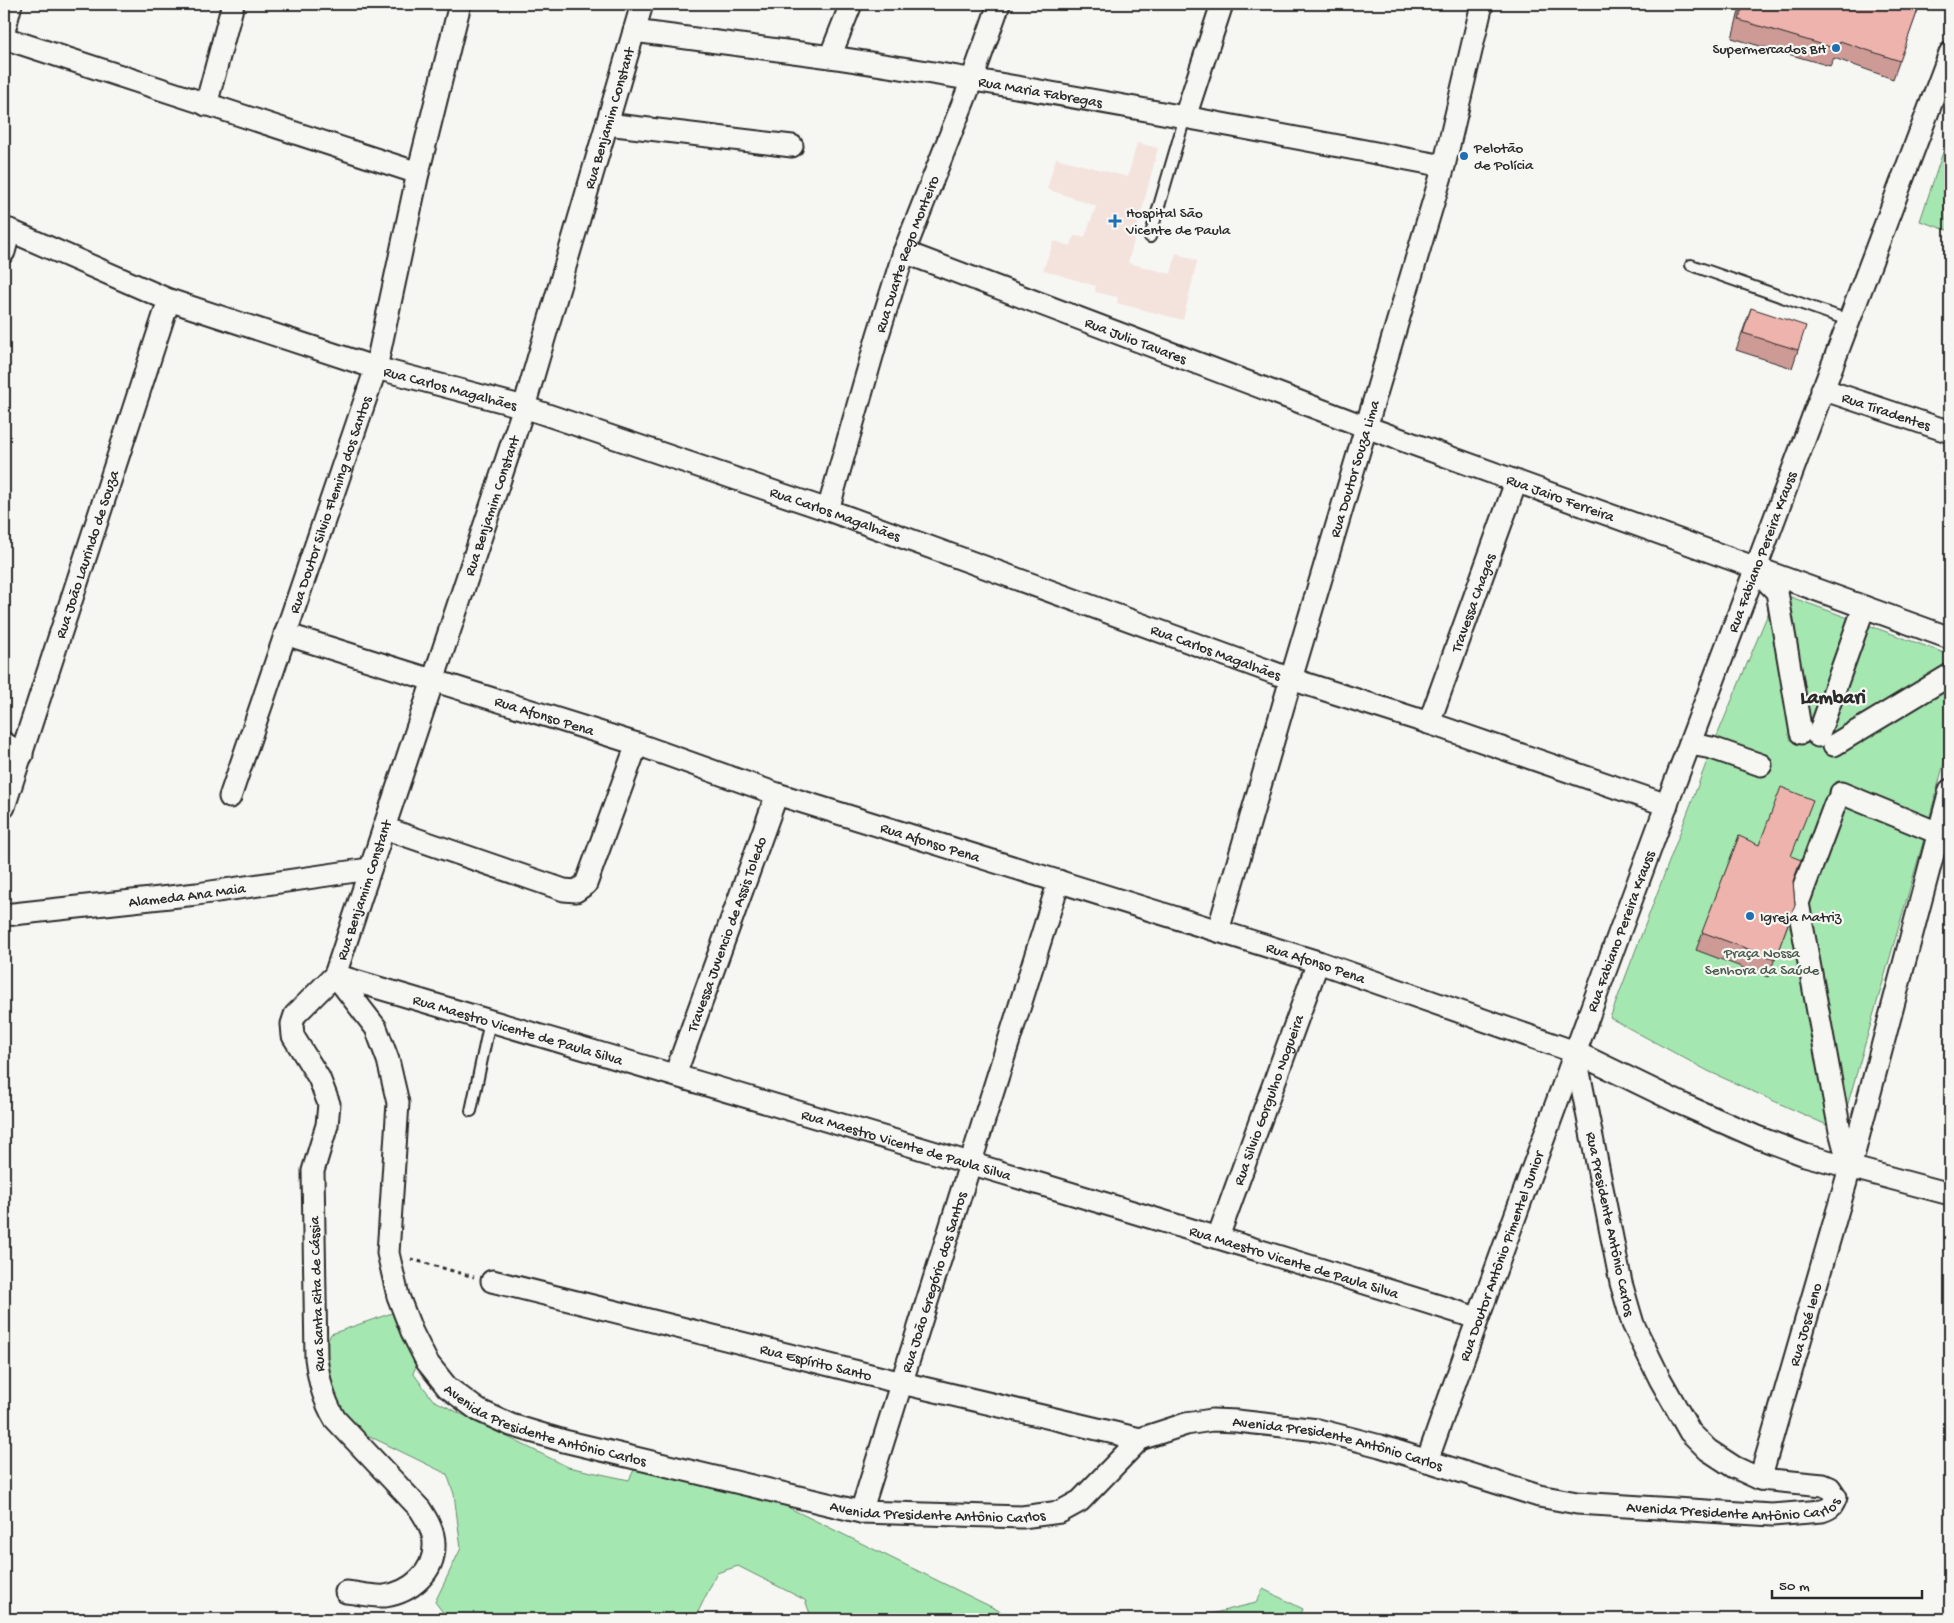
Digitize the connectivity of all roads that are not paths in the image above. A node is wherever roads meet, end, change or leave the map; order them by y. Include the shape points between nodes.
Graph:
1 (11, 4) edge
2 (233, 4) edge
3 (460, 4) edge
4 (642, 4) edge
5 (851, 4) edge
6 (999, 4) edge
7 (1222, 4) edge
8 (1482, 4) edge
9 (4, 31) edge
10 (634, 31) junction
11 (4, 38) edge
12 (1950, 53) edge
13 (830, 57) junction
14 (972, 80) junction
15 (206, 105) junction
16 (1185, 117) junction
17 (607, 124) junction
18 (792, 146) dead end
19 (1444, 166) junction
20 (418, 172) junction
21 (7, 229) edge
22 (1150, 237) dead end
23 (4, 252) edge
24 (904, 252) junction
25 (1691, 266) dead end
26 (170, 300) junction
27 (1848, 320) junction
28 (376, 368) junction
29 (1822, 389) junction
30 (524, 407) junction
31 (1366, 427) junction
32 (1950, 432) edge
33 (1516, 482) junction
34 (828, 510) junction
35 (1755, 569) junction
36 (1864, 607) junction
37 (285, 634) junction
38 (1950, 638) edge
39 (1950, 675) edge
40 (1290, 679) junction
41 (433, 681) junction
42 (1429, 723) junction
43 (1818, 738) junction
44 (4, 742) edge
45 (636, 744) junction
46 (1690, 744) junction
47 (22, 755) junction
48 (1761, 765) dead end
49 (1950, 790) edge
50 (777, 794) junction
51 (230, 797) dead end
52 (1667, 805) junction
53 (4, 807) edge
54 (1943, 826) edge
55 (384, 828) junction
56 (369, 869) junction
57 (1059, 881) junction
58 (4, 915) edge
59 (1218, 931) junction
60 (1318, 962) junction
61 (335, 976) junction
62 (490, 1021) junction
63 (1575, 1052) junction
64 (675, 1075) junction
65 (471, 1111) dead end
66 (971, 1164) junction
67 (1850, 1168) junction
68 (1950, 1194) edge
69 (1218, 1237) junction
70 (492, 1281) road end
71 (1477, 1318) junction
72 (902, 1383) junction
73 (1140, 1439) junction
74 (1427, 1461) junction
75 (1760, 1479) junction
76 (1833, 1491) joint
77 (861, 1512) junction
78 (346, 1592) dead end

1 - 9 street
2 - 15 street
3 - 20 street, Rua Doutor Silvio Fleming dos Santos
4 - 10 street, Rua Benjamim Constant
5 - 13 street
6 - 14 street, Rua Duarte Rego Monteiro
7 - 16 street
8 - 19 street, Rua Doutor Souza Lima
10 - 13 street, Rua Maria Fabregas
10 - 17 street, Rua Benjamim Constant
11 - 15 street
12 - 27 street, Rua Fabiano Pereira Krauss
13 - 14 street, Rua Maria Fabregas
14 - 16 street, Rua Maria Fabregas
14 - 24 street, Rua Duarte Rego Monteiro
15 - 20 street
16 - 19 street, Rua Maria Fabregas
16 - 22 lane
17 - 18 street
17 - 30 street, Rua Benjamim Constant
19 - 31 street, Rua Doutor Souza Lima
20 - 28 street, Rua Doutor Silvio Fleming dos Santos
21 - 23 street
21 - 26 street, Rua Carlos Magalhães
24 - 31 street, Rua Julio Tavares
24 - 34 street, Rua Duarte Rego Monteiro
25 - 27 lane
26 - 28 street, Rua Carlos Magalhães
26 - 47 street, Rua João Laurindo de Souza
27 - 29 street, Rua Fabiano Pereira Krauss
28 - 30 street, Rua Carlos Magalhães
28 - 37 street, Rua Doutor Silvio Fleming dos Santos
29 - 32 street, Rua Tiradentes
29 - 35 street, Rua Fabiano Pereira Krauss
30 - 34 street, Rua Carlos Magalhães
30 - 41 street, Rua Benjamim Constant
31 - 33 street, Rua Jairo Ferreira
31 - 40 street, Rua Doutor Souza Lima
33 - 35 street, Rua Jairo Ferreira
33 - 42 street, Travessa Chagas
34 - 40 street, Rua Carlos Magalhães
35 - 36 street
35 - 43 street via 1777,592
35 - 46 street, Rua Fabiano Pereira Krauss
36 - 38 street
36 - 43 street
37 - 41 street, Rua Afonso Pena
37 - 51 street, Rua Doutor Silvio Fleming dos Santos
39 - 43 street
40 - 42 street, Rua Carlos Magalhães
40 - 59 street, Rua Doutor Souza Lima
41 - 45 street, Rua Afonso Pena
41 - 55 street, Rua Benjamim Constant
42 - 52 street, Rua Carlos Magalhães
44 - 47 street
45 - 50 street, Rua Afonso Pena
45 - 55 street via 586,884 576,891 564,890
46 - 48 street
46 - 52 street, Rua Fabiano Pereira Krauss
47 - 53 street, Rua João Laurindo de Souza
49 - 54 street
50 - 57 street, Rua Afonso Pena
50 - 64 street, Travessa Juvencio de Assis Toledo
52 - 63 street, Rua Fabiano Pereira Krauss
54 - 67 street
54 - 67 street via 1838,799 1798,903
55 - 56 street, Rua Benjamim Constant
56 - 58 street, Alameda Ana Maia via 197,894
56 - 61 street, Rua Benjamim Constant
57 - 59 street, Rua Afonso Pena
57 - 66 street, Rua João Gregório dos Santos
59 - 60 street, Rua Afonso Pena
60 - 63 street, Rua Afonso Pena
60 - 69 street, Rua Silvio Gorgulho Nogueira
61 - 62 street, Rua Maestro Vicente de Paula Silva
61 - 77 street, Avenida Presidente Antônio Carlos via 376,1028 388,1060 398,1103 388,1253 398,1296 412,1332 427,1362 448,1387 478,1410 511,1425
61 - 78 street, Rua Santa Rita de Cássia via 295,1015 292,1024 292,1036 319,1078 329,1104 327,1125 313,1171 316,1358 320,1383 326,1404 335,1418 420,1509 435,1544 432,1560 423,1576 406,1589 384,1596
62 - 64 street, Rua Maestro Vicente de Paula Silva
62 - 65 lane
63 - 67 street via 1757,1137
63 - 71 street, Rua Doutor Antônio Pimentel Junior
63 - 75 street, Rua Presidente Antônio Carlos via 1633,1324 1690,1432 1708,1450
64 - 66 street, Rua Maestro Vicente de Paula Silva
66 - 69 street, Rua Maestro Vicente de Paula Silva
66 - 72 street, Rua João Gregório dos Santos
67 - 68 street
67 - 75 street, Rua José Ieno
69 - 71 street, Rua Maestro Vicente de Paula Silva
70 - 72 street, Rua Espírito Santo
71 - 74 street, Rua Doutor Antônio Pimentel Junior
72 - 73 street, Rua Espírito Santo
72 - 77 street, Rua João Gregório dos Santos
73 - 74 street, Avenida Presidente Antônio Carlos via 1186,1424 1237,1421 1318,1430
73 - 77 street, Avenida Presidente Antônio Carlos via 1086,1496 1060,1512 1022,1517
74 - 76 street, Avenida Presidente Antônio Carlos via 1539,1496 1609,1506 1772,1515 1828,1509 1836,1497
75 - 76 street, Rua Presidente Antônio Carlos via 1823,1485

